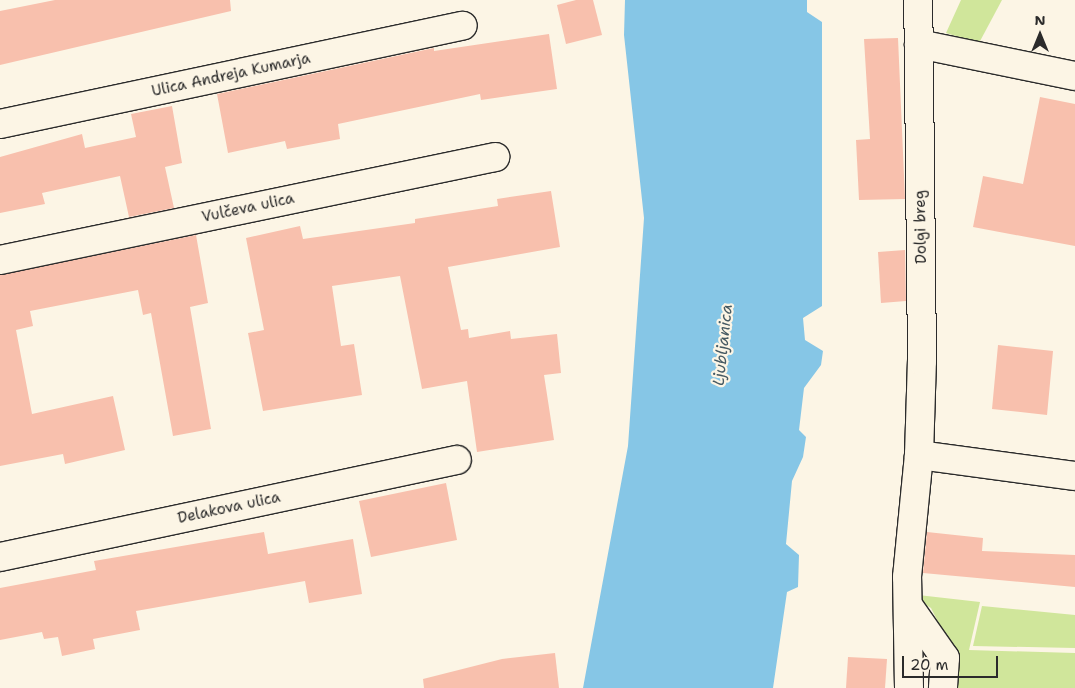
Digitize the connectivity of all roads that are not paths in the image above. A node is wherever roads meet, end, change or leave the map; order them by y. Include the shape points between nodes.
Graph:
1 (918, 0) edge
2 (463, 26) dead end
3 (919, 44) junction
4 (1075, 76) edge
5 (0, 124) edge
6 (495, 157) dead end
7 (0, 260) edge
8 (919, 455) junction
9 (457, 460) dead end
10 (1075, 476) edge
11 (0, 557) edge
12 (910, 608) junction
13 (909, 688) edge
14 (943, 688) edge

1 - 3 street, Dolgi breg
2 - 5 street, Ulica Andreja Kumarja
3 - 4 street
3 - 8 street, Dolgi breg
6 - 7 street, Vulčeva ulica
8 - 10 street
8 - 12 street, Dolgi breg via 907,577
9 - 11 street, Delakova ulica
12 - 13 street, Dolgi breg
12 - 14 street via 945,658

